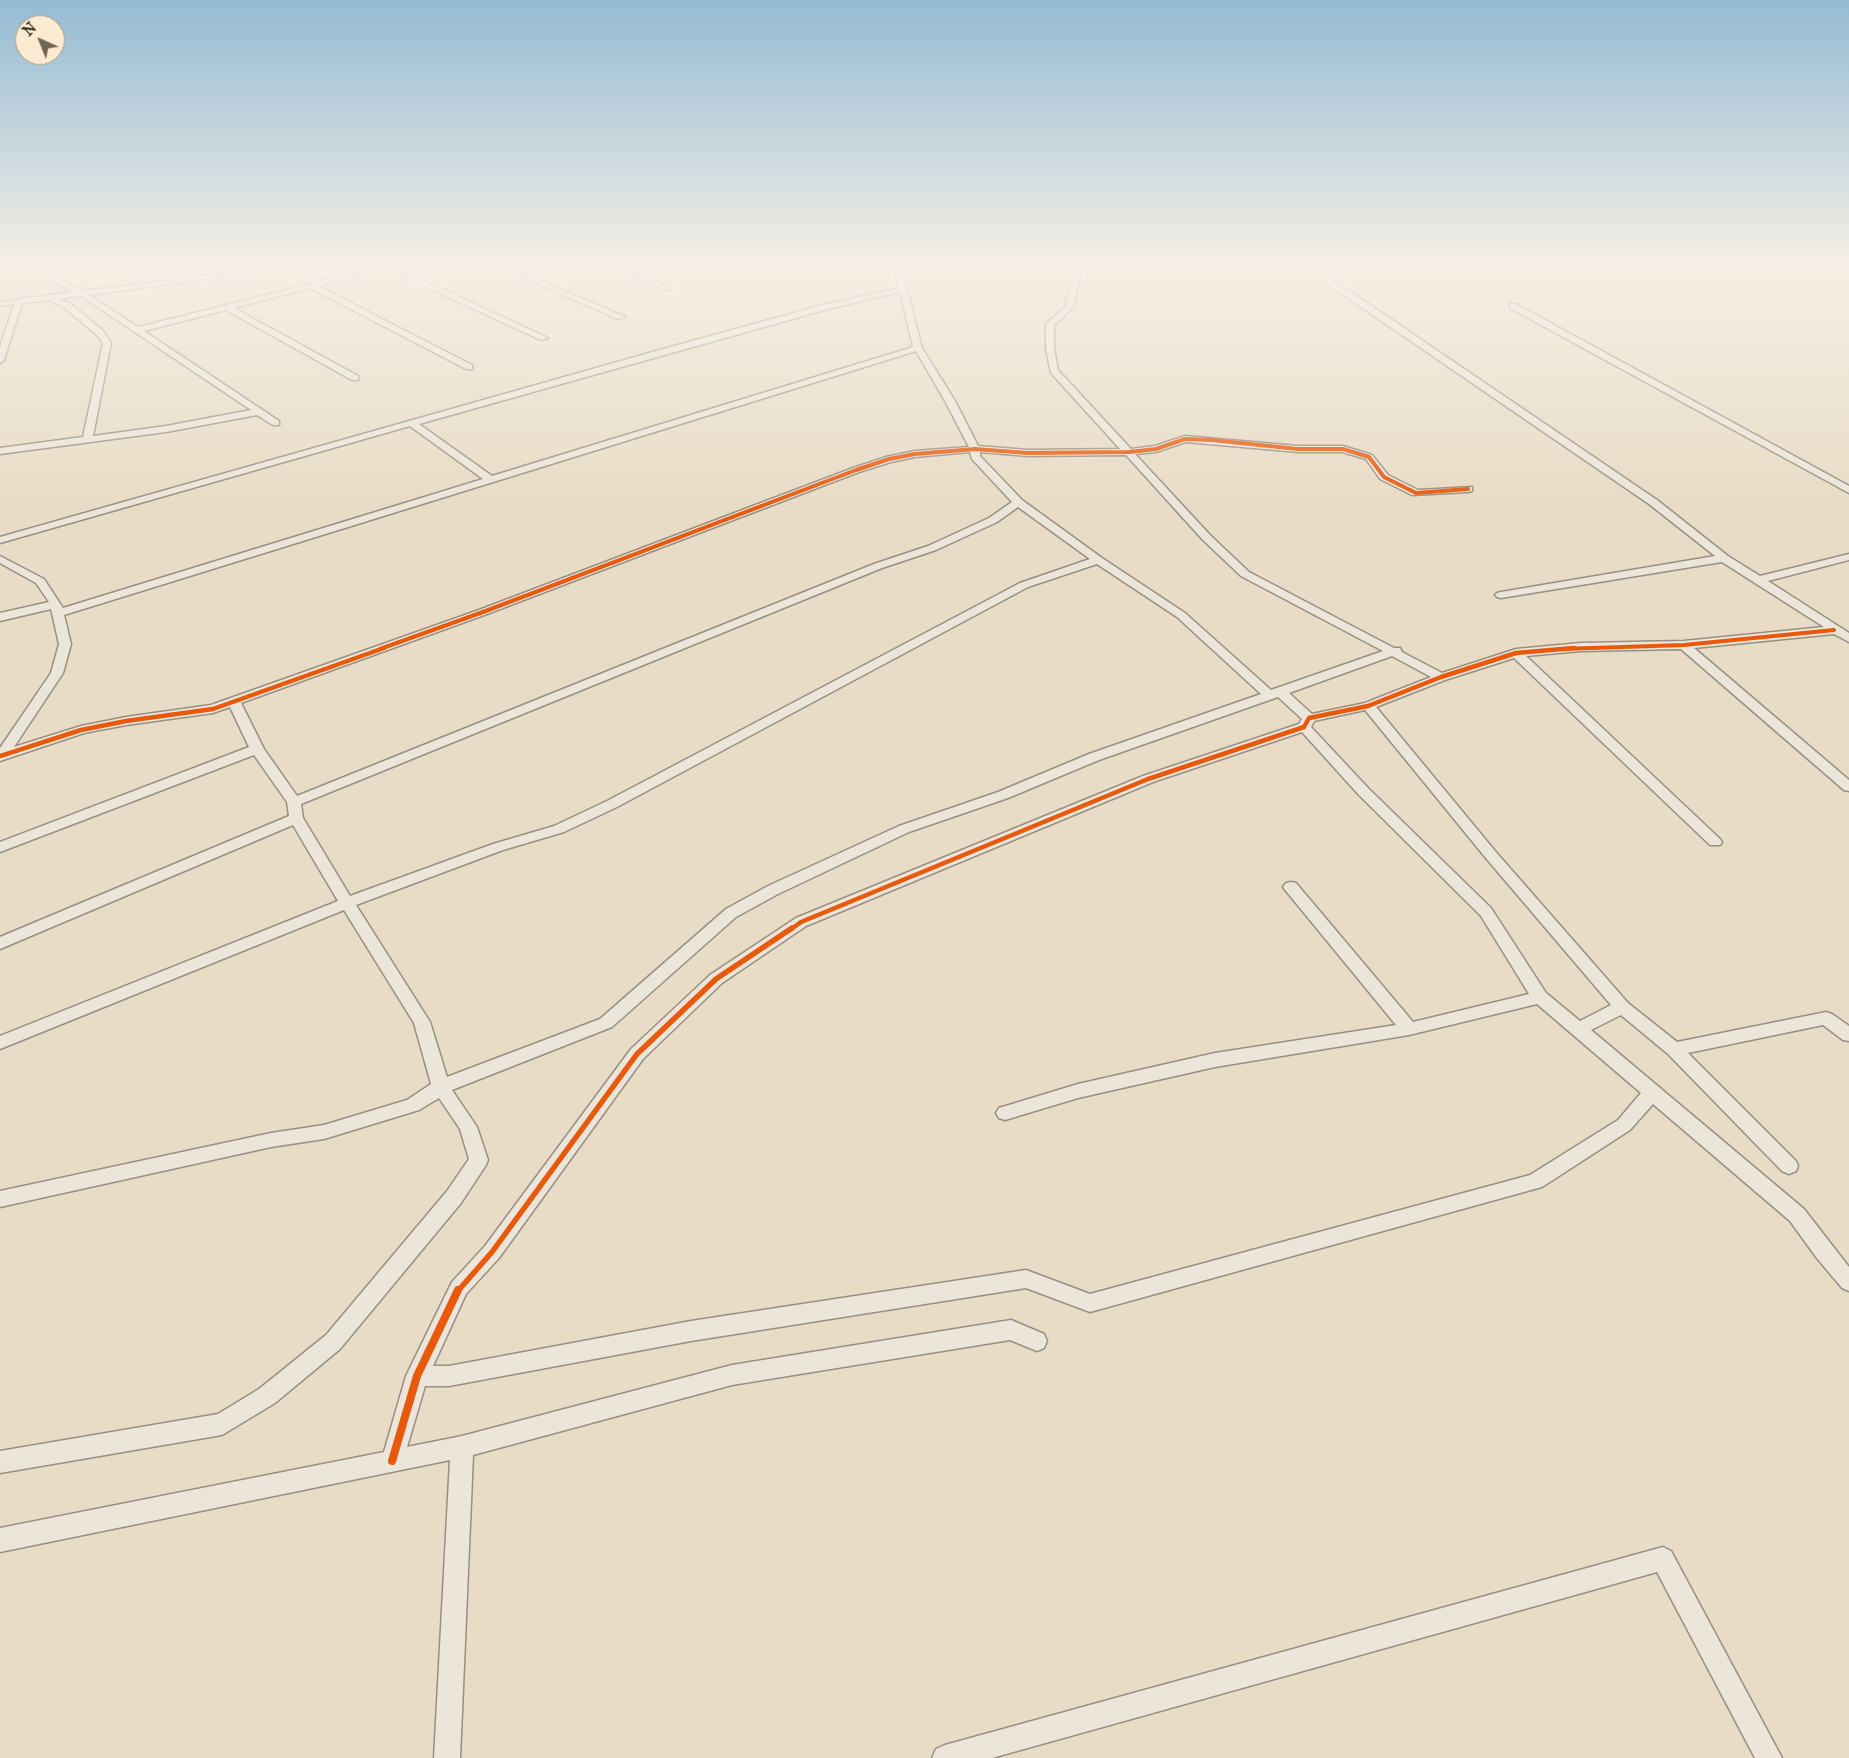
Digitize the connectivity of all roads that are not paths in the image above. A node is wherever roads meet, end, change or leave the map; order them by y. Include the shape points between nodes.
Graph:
1 (5, 344) edge
2 (107, 344) edge
3 (158, 344) edge
4 (293, 344) edge
5 (423, 344) edge
6 (693, 344) edge
7 (917, 344) edge
8 (1050, 344) edge
9 (1421, 344) edge
10 (1582, 344) edge
11 (918, 348) junction
12 (0, 360) edge
13 (468, 367) dead end
14 (355, 378) dead end
15 (257, 412) junction
16 (276, 423) dead end
17 (413, 424) junction
18 (87, 440) junction
19 (975, 449) junction
20 (0, 451) edge
21 (1129, 452) junction
22 (491, 480) junction
23 (1468, 489) dead end
24 (1849, 490) edge
25 (1018, 502) junction
26 (0, 540) edge
27 (1849, 557) edge
28 (1724, 558) junction
29 (0, 559) edge
30 (1098, 560) junction
31 (1759, 580) junction
32 (1501, 595) dead end
33 (57, 608) junction
34 (0, 617) edge
35 (1834, 630) junction
36 (1849, 638) edge
37 (1684, 645) junction
38 (1396, 651) junction
39 (1516, 653) junction
40 (1441, 677) junction
41 (1274, 693) junction
42 (233, 701) junction
43 (1368, 706) junction
44 (1307, 722) junction
45 (258, 749) junction
46 (1, 757) edge
47 (1849, 788) edge
48 (295, 810) junction
49 (1715, 842) dead end
50 (0, 847) edge
51 (1291, 887) dead end
52 (347, 904) junction
53 (0, 943) edge
54 (1540, 997) junction
55 (1622, 1007) junction
56 (1410, 1029) junction
57 (1577, 1030) junction
58 (1849, 1035) edge
59 (0, 1043) edge
60 (1674, 1049) junction
61 (441, 1087) junction
62 (1653, 1092) junction
63 (1005, 1113) dead end
64 (1789, 1166) dead end
65 (0, 1199) edge
66 (1849, 1282) edge
67 (1038, 1341) dead end
68 (417, 1376) junction
69 (462, 1447) junction
70 (392, 1461) junction
71 (0, 1462) edge
72 (0, 1540) edge
73 (447, 1758) edge
74 (945, 1758) edge
75 (1769, 1758) edge

1 - 12 street
2 - 18 street
3 - 15 street
4 - 14 street
5 - 13 street
6 - 17 street
7 - 11 street
8 - 21 street via 1054,371
9 - 28 street via 1653,502
10 - 24 street
11 - 19 street
11 - 22 street
15 - 16 street
15 - 18 street
17 - 22 street
17 - 26 street
18 - 20 street
19 - 21 street via 1028,453
19 - 25 street via 975,457
19 - 42 street via 915,454 856,470 483,612
21 - 23 street via 1156,449 1185,439 1298,449 1343,449 1368,457 1384,477 1416,493
21 - 38 street via 1206,537 1245,574
22 - 33 street
25 - 30 street
25 - 48 street via 993,520 932,548 751,617
27 - 31 street
28 - 31 street
28 - 32 street
29 - 33 street via 40,581
30 - 41 street via 1180,616
30 - 52 street via 1024,585 559,830 498,848
31 - 35 street
33 - 34 street
33 - 46 street via 65,644 57,673
35 - 36 street
35 - 37 street
37 - 39 street via 1581,647
37 - 47 street
38 - 40 street
38 - 41 street
39 - 40 street
39 - 49 street
40 - 43 street
41 - 44 street
41 - 61 street via 904,829 773,890 731,913 606,1023
42 - 45 street
42 - 46 street via 212,709 81,730
43 - 44 street
43 - 55 street
44 - 54 street via 1362,791 1486,912
44 - 68 street via 1148,779 801,922 716,979 637,1054 492,1252 458,1288
45 - 48 street
45 - 50 street
48 - 52 street
48 - 53 street
51 - 56 street
52 - 59 street
52 - 61 street via 422,1022
54 - 56 street
54 - 57 street
55 - 57 street
55 - 60 street
56 - 63 street via 1216,1060 1078,1091
57 - 62 street
58 - 60 street via 1826,1018
60 - 64 street
61 - 65 street via 413,1105 324,1132 261,1142
61 - 71 street via 468,1127 479,1160 454,1197 334,1342 267,1396 222,1424
62 - 66 street via 1798,1215
62 - 68 street via 1624,1125 1535,1181 1090,1303 1026,1279 691,1331 449,1376
67 - 69 street via 1011,1330 732,1375
68 - 70 street
69 - 70 street
69 - 73 street
70 - 72 street
74 - 75 street via 1663,1559

